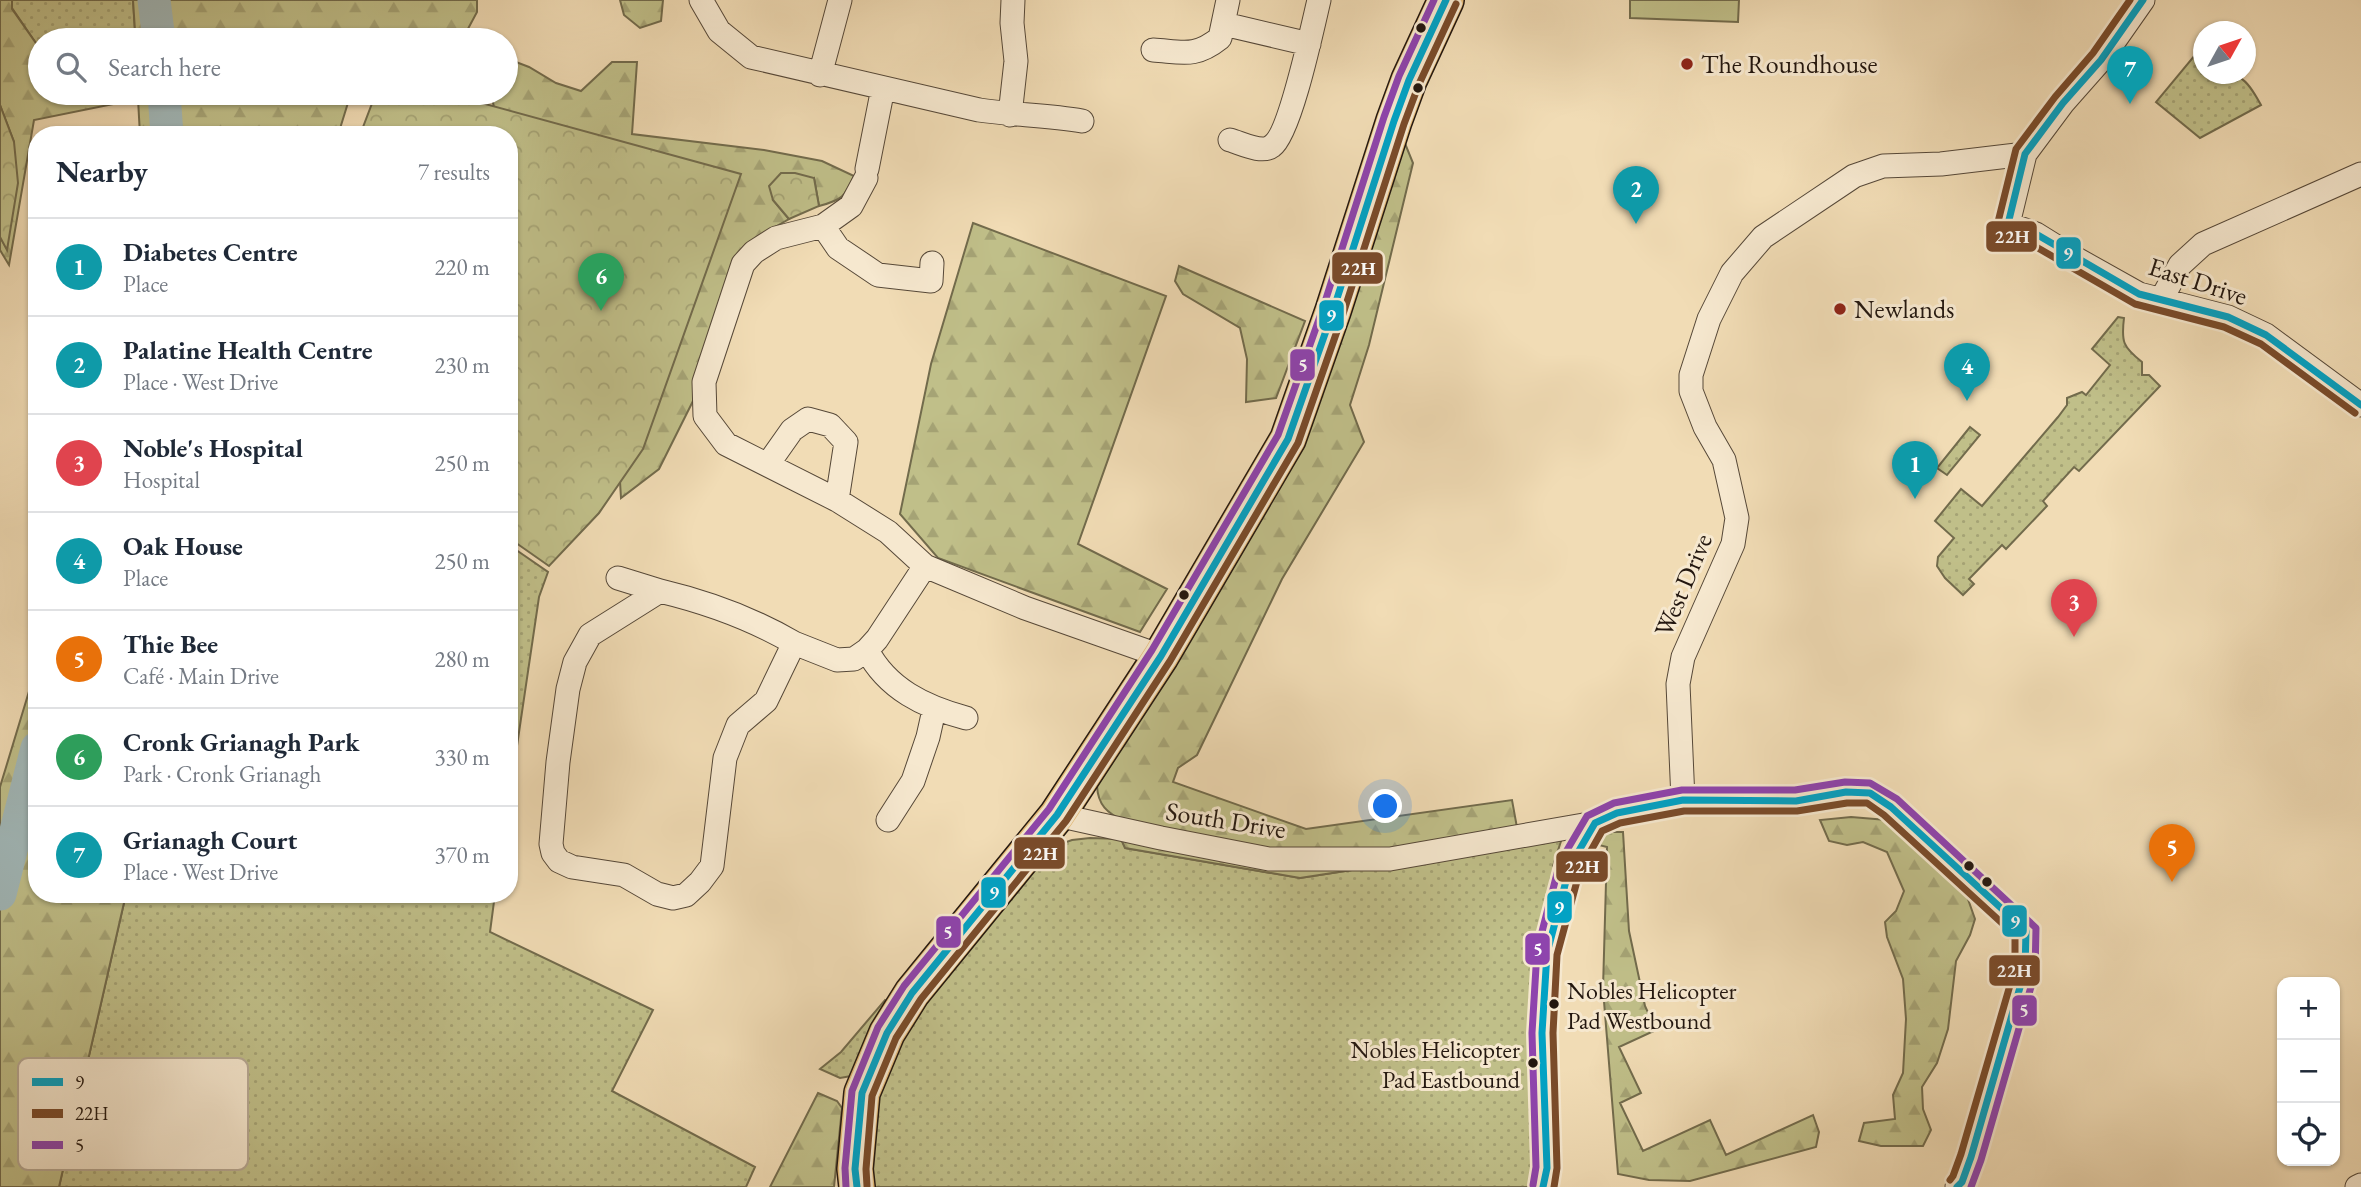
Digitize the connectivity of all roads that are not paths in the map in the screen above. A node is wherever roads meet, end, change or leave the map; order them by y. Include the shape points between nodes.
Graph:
1 (701, 0) edge
2 (840, 0) edge
3 (1013, 0) edge
4 (1228, 0) edge
5 (1319, 0) edge
6 (1446, 0) edge
7 (2143, 0) edge
8 (1224, 24) junction
9 (1308, 44) junction
10 (1153, 50) dead end
11 (820, 75) junction
12 (883, 88) junction
13 (1010, 115) junction
14 (1082, 121) dead end
15 (1230, 140) dead end
16 (2025, 153) junction
17 (2361, 174) edge
18 (823, 226) junction
19 (932, 263) dead end
20 (2161, 300) junction
21 (2361, 405) edge
22 (768, 464) junction
23 (837, 500) junction
24 (925, 566) junction
25 (618, 578) dead end
26 (660, 591) junction
27 (794, 643) junction
28 (867, 650) junction
29 (1161, 656) junction
30 (934, 709) junction
31 (966, 718) dead end
32 (1057, 815) junction
33 (888, 820) dead end
34 (1595, 822) junction
35 (2026, 931) dead end
36 (857, 1187) edge
37 (1543, 1187) edge
38 (1957, 1187) edge

1 - 11 street via 719,31 751,57
2 - 11 street
3 - 13 street via 1016,61
4 - 8 street
5 - 9 street
6 - 29 main road via 1394,121 1287,439
7 - 16 street
8 - 9 street
8 - 10 street via 1220,38 1207,48 1191,53
9 - 15 street via 1293,104 1278,140 1271,148 1262,149
11 - 12 street
12 - 13 street
12 - 18 street via 867,174 851,206
13 - 14 street
16 - 20 street, East Drive via 2008,224 2036,234 2139,293
16 - 34 street, West Drive via 1883,166 1854,176 1763,237 1732,273 1709,319 1691,375 1691,391 1700,415 1724,460 1737,517 1733,544 1683,657 1678,684 1683,800
17 - 20 street via 2203,244 2180,265
18 - 19 street via 838,248 878,275 930,281
18 - 22 street via 776,238 743,264 704,382 705,416 726,444
20 - 21 street, East Drive via 2228,317 2266,335
22 - 23 street
22 - 23 street via 792,430 808,419 830,425 846,442
23 - 24 street via 888,532
24 - 28 street
24 - 29 street
25 - 26 street
26 - 27 street via 772,630
26 - 27 street via 590,635 575,662 558,762 551,844 559,861 572,867 624,876 673,898 686,895 700,882 712,866 725,758 738,725 766,701
27 - 28 street via 836,660 854,659
28 - 30 street via 888,680
29 - 32 main road
30 - 31 street
30 - 33 street via 912,781
32 - 34 street, South Drive via 1269,859 1390,859
32 - 36 main road via 912,993 887,1033 862,1093
34 - 37 street via 1570,866 1547,953 1542,1033 1547,1168
35 - 38 street via 2025,970 1971,1157

